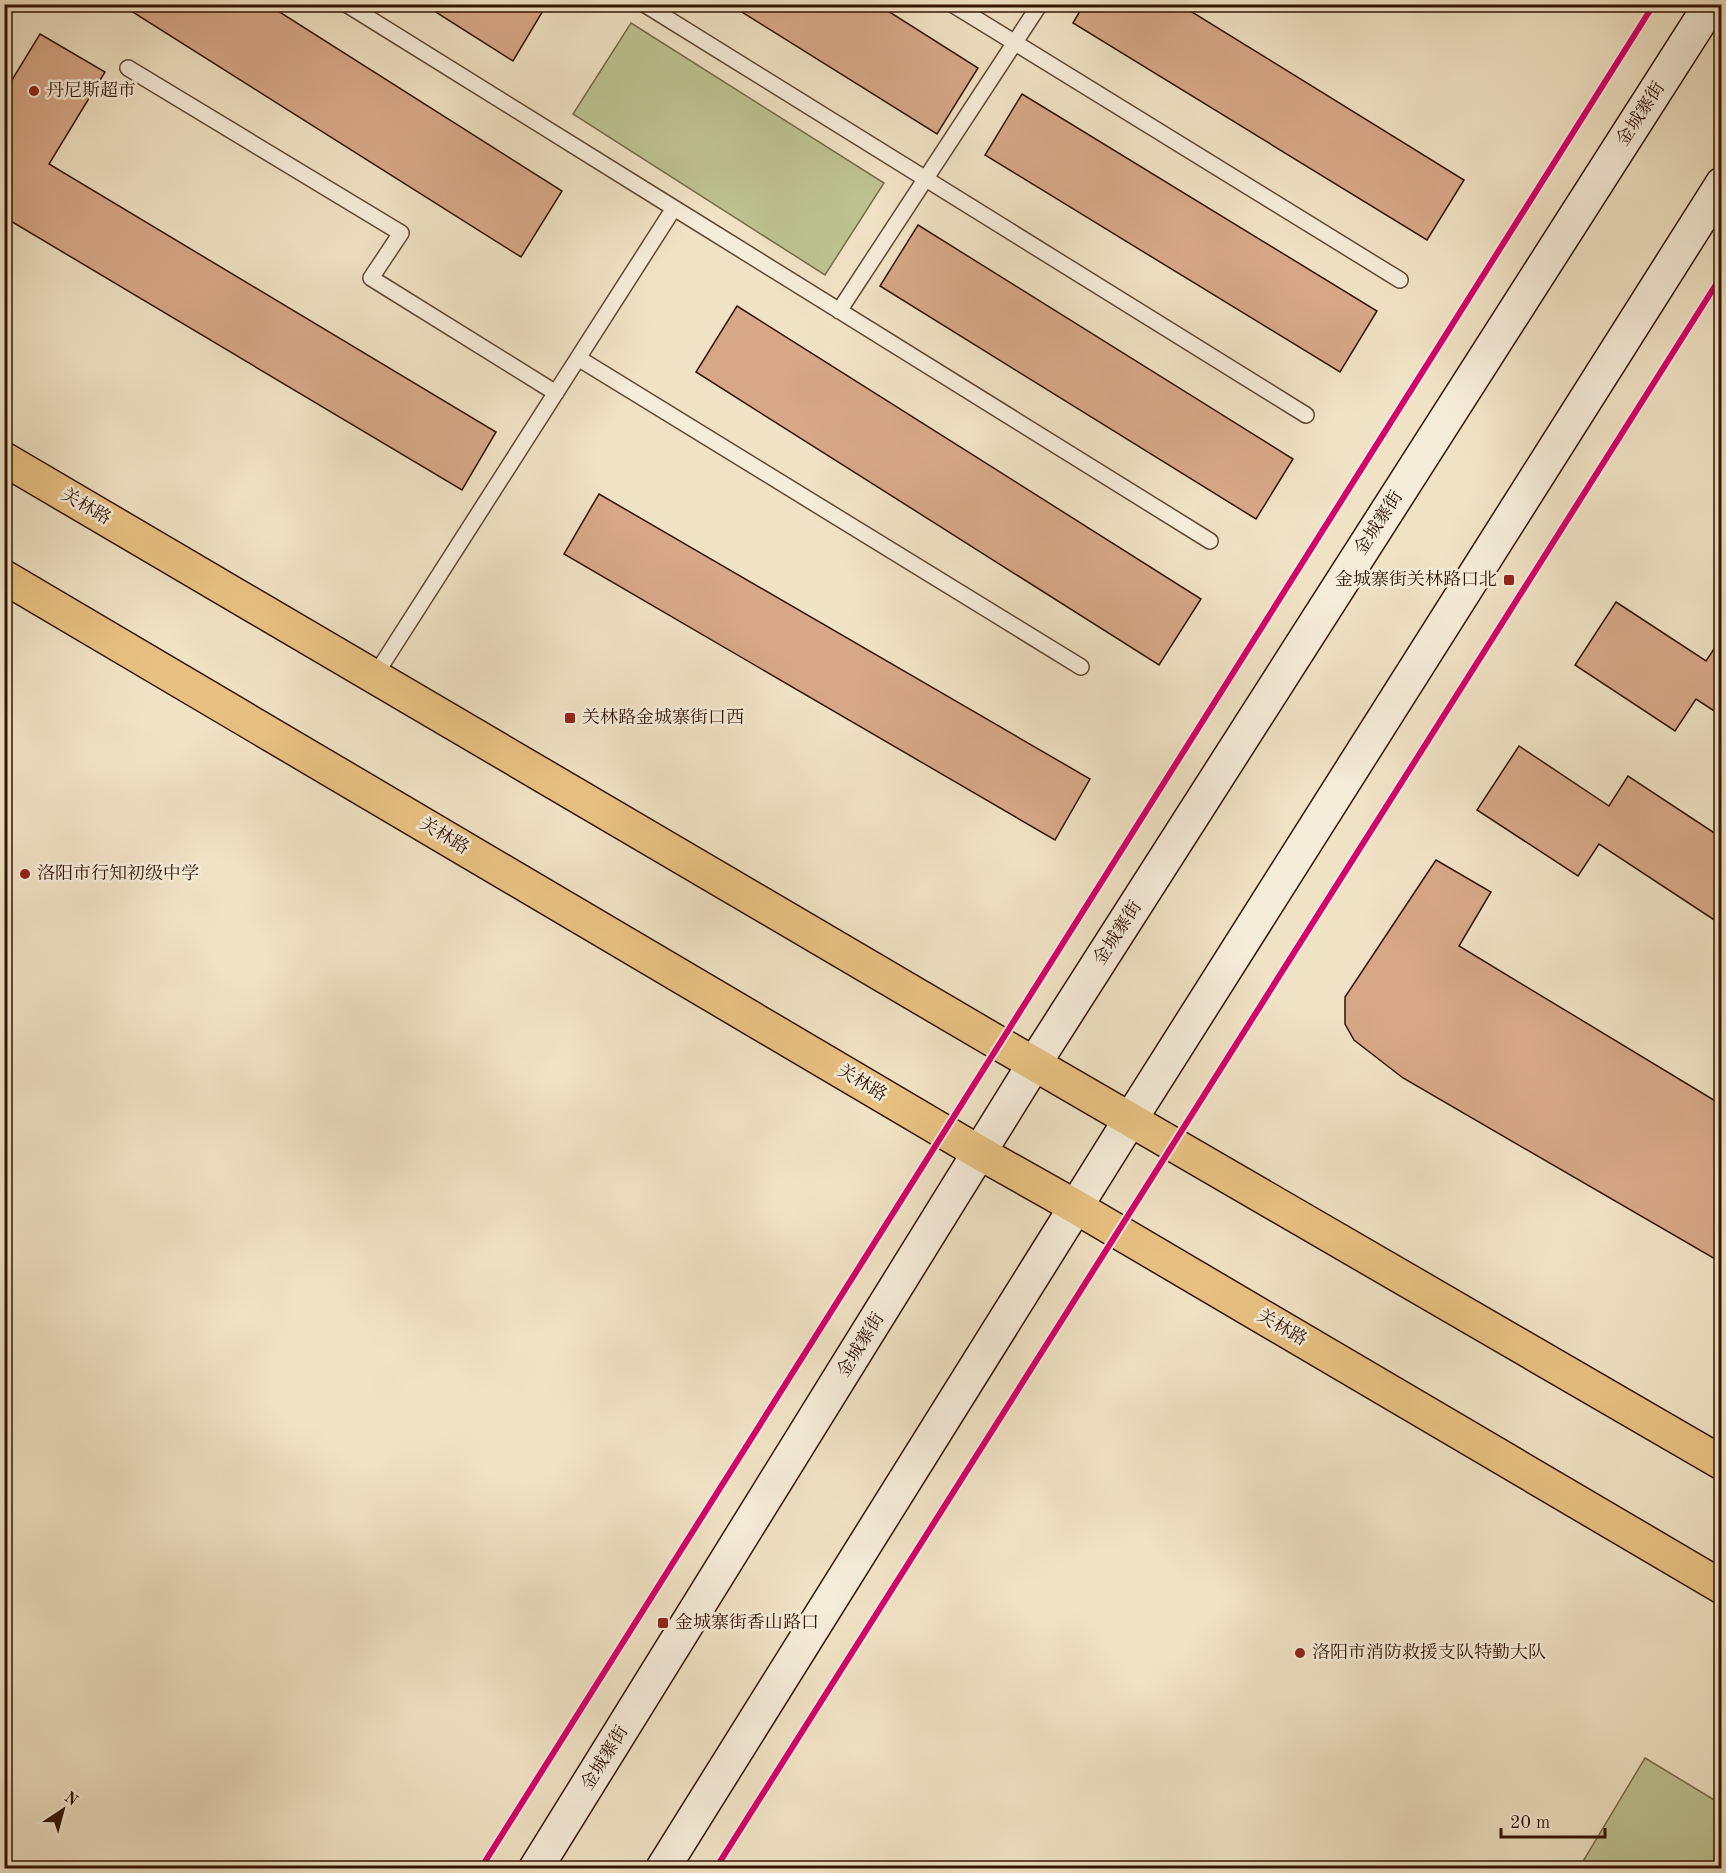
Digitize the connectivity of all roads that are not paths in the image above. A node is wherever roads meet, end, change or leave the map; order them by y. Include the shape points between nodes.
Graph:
1 (346, 4) edge
2 (644, 4) edge
3 (952, 4) edge
4 (1040, 4) edge
5 (1711, 4) edge
6 (1014, 43) junction
7 (128, 68) dead end
8 (926, 179) junction
9 (1722, 184) edge
10 (674, 208) junction
11 (1400, 280) dead end
12 (839, 311) junction
13 (578, 358) junction
14 (556, 393) junction
15 (1306, 415) dead end
16 (4, 459) edge
17 (1210, 541) dead end
18 (4, 577) edge
19 (1082, 667) dead end
20 (375, 677) junction
21 (1034, 1064) junction
22 (1130, 1120) junction
23 (980, 1153) junction
24 (1076, 1207) junction
25 (1722, 1463) edge
26 (1722, 1587) edge
27 (536, 1869) edge
28 (663, 1869) edge

1 - 10 lane
2 - 8 lane
3 - 6 lane
4 - 6 lane
5 - 21 main road, 金城寨街
6 - 8 lane
6 - 11 lane
7 - 14 lane via 401,233 371,278
8 - 12 lane
8 - 15 lane
9 - 22 main road
10 - 12 lane
10 - 13 lane
12 - 17 lane
13 - 14 lane
13 - 19 lane
14 - 20 lane
16 - 20 main road, 关林路
18 - 23 main road, 关林路
20 - 21 main road, 关林路
21 - 22 main road, 关林路
21 - 23 main road, 金城寨街
22 - 24 main road
22 - 25 main road, 关林路
23 - 24 main road, 关林路
23 - 27 main road, 金城寨街
24 - 26 main road, 关林路
24 - 28 main road

